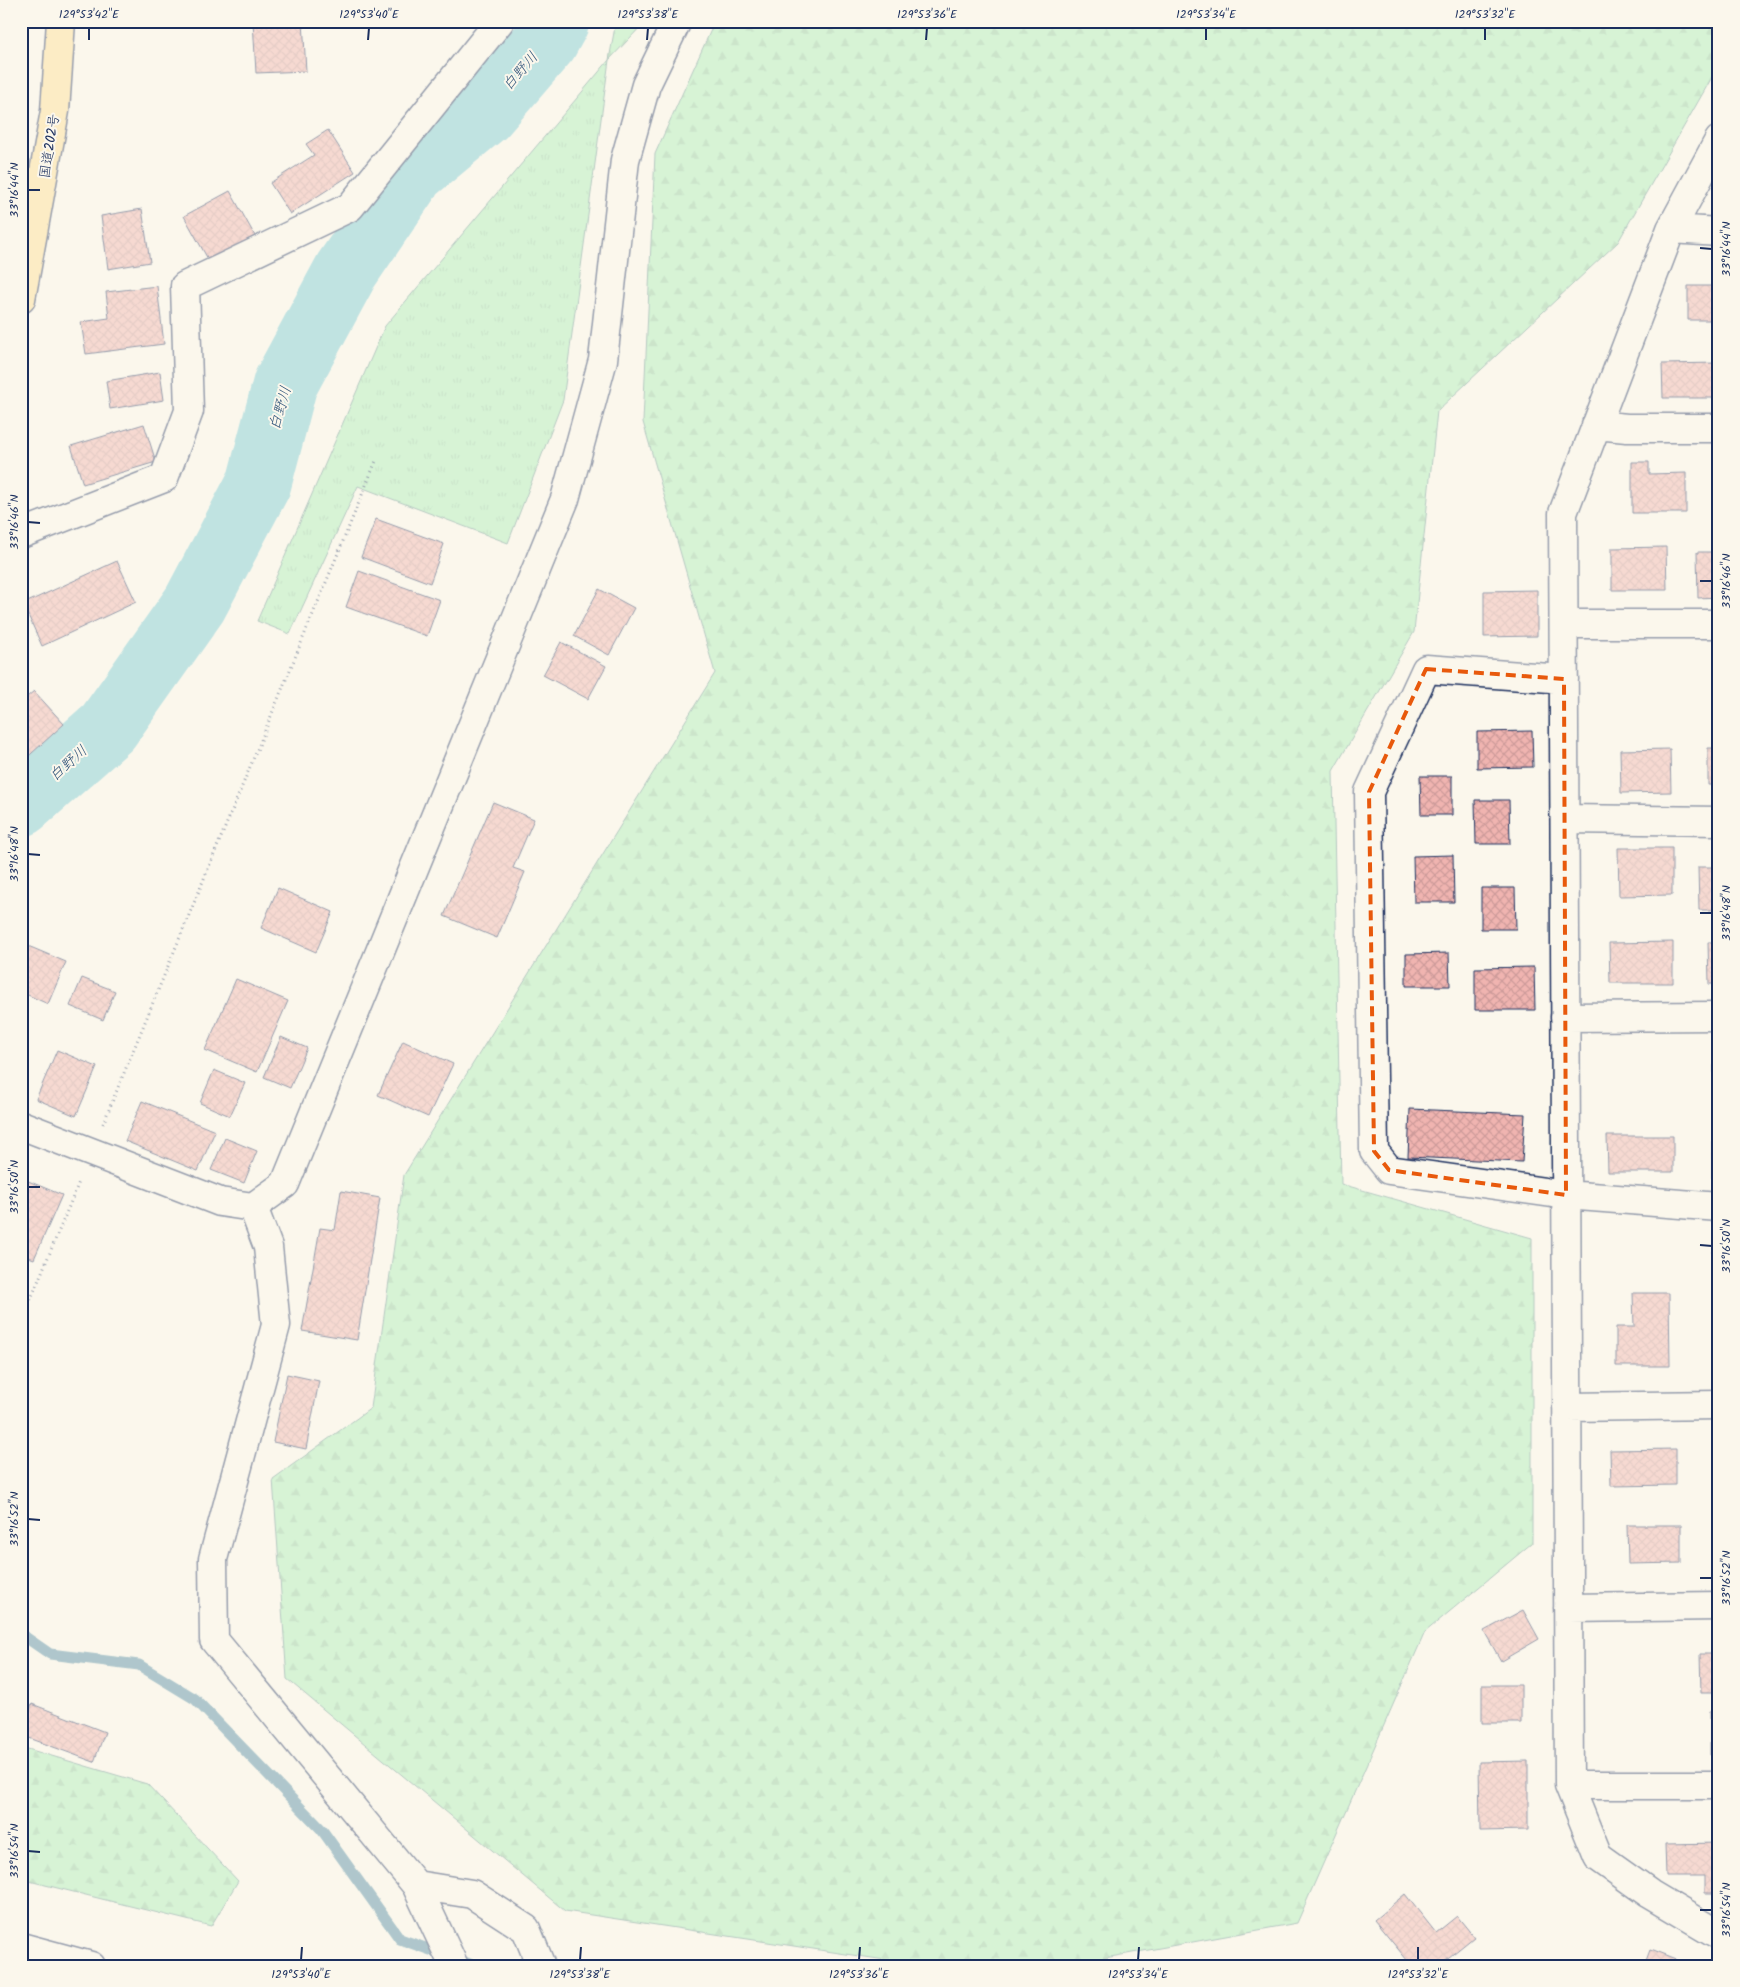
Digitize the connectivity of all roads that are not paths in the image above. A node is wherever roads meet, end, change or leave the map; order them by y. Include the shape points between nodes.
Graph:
1 (61, 21) edge
2 (500, 21) edge
3 (677, 21) edge
4 (1719, 140) edge
5 (1671, 229) junction
6 (1719, 232) edge
7 (21, 299) edge
8 (1596, 425) junction
9 (1719, 428) edge
10 (21, 534) edge
11 (1564, 624) junction
12 (1719, 624) edge
13 (1564, 679) junction
14 (1565, 819) junction
15 (1719, 821) edge
16 (1719, 1016) edge
17 (1565, 1017) junction
18 (21, 1125) edge
19 (1566, 1195) junction
20 (1719, 1207) edge
21 (253, 1208) junction
22 (1719, 1405) edge
23 (1567, 1406) junction
24 (1719, 1606) edge
25 (1568, 1608) junction
26 (1568, 1785) junction
27 (1719, 1785) edge
28 (416, 1885) junction
29 (1719, 1935) edge
30 (21, 1947) edge
31 (91, 1966) edge
32 (454, 1966) edge
33 (541, 1966) edge

1 - 7 highway, 国道202号 via 55,111
2 - 10 street via 350,206 185,286 189,412 164,478
3 - 21 street via 646,85 625,160 603,360 565,499 285,1184
4 - 5 street
5 - 6 street
5 - 8 street
8 - 9 street
8 - 11 street via 1563,513
11 - 12 street
11 - 13 street
13 - 14 street
13 - 19 street via 1426,669 1369,792 1374,1151 1389,1170
14 - 15 street
14 - 17 street
16 - 17 street
17 - 19 street
18 - 21 street via 220,1202
19 - 20 street
19 - 23 street
21 - 28 street via 268,1247 276,1325 213,1559 214,1640
22 - 23 street
23 - 25 street
24 - 25 street
25 - 26 street
26 - 27 street
26 - 29 street via 1598,1857 1650,1894
28 - 32 street
28 - 33 street via 472,1894 526,1930
30 - 31 street

